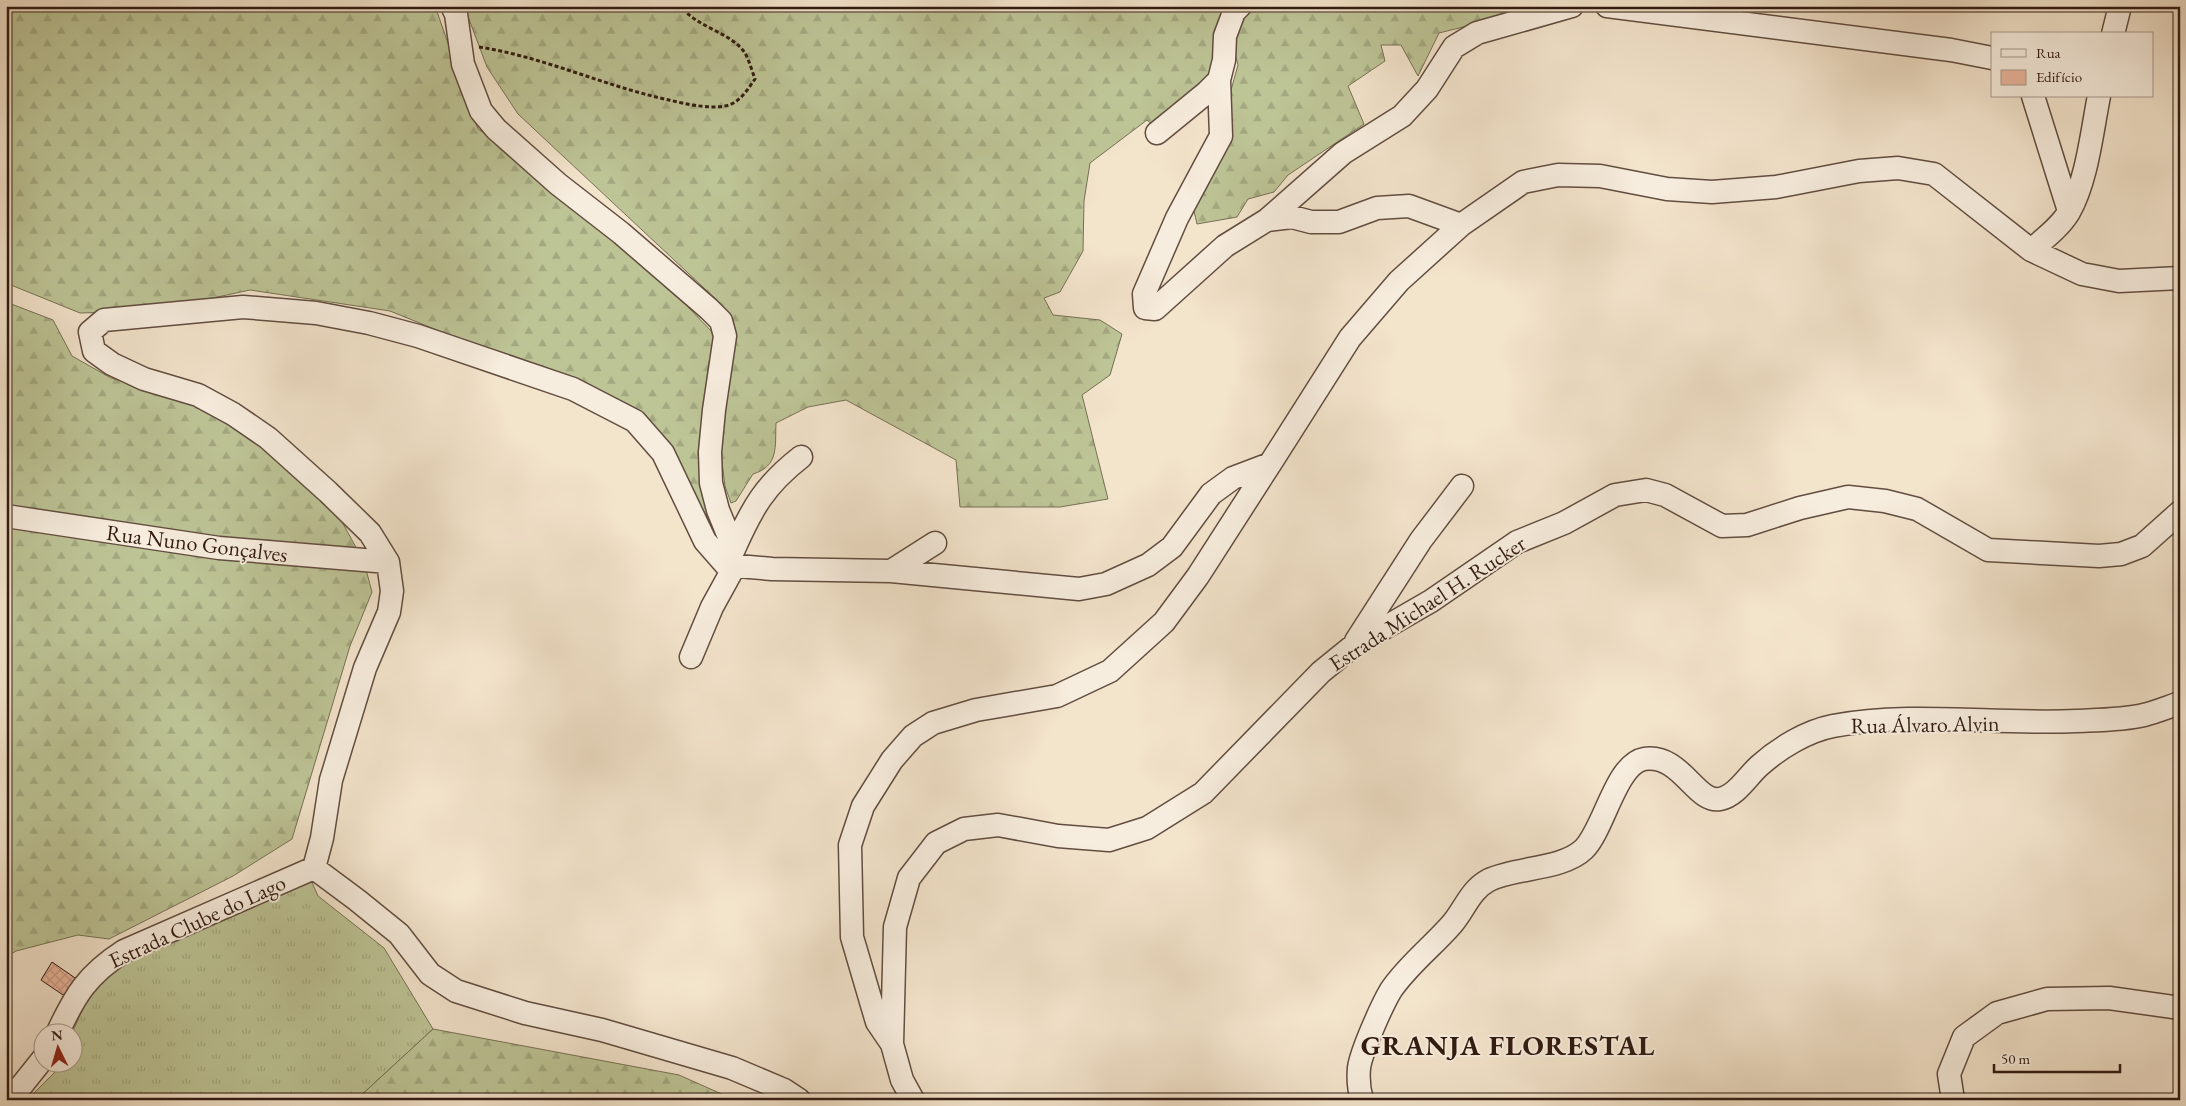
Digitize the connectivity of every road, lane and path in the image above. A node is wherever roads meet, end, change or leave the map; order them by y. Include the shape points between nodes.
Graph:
1 (452, 6) edge
2 (681, 6) edge
3 (1240, 6) edge
4 (1572, 6) edge
5 (1607, 6) edge
6 (2120, 6) edge
7 (2114, 32) edge
8 (1991, 58) edge
9 (463, 64) junction
10 (1219, 80) junction
11 (2033, 98) edge
12 (2099, 98) edge
13 (1157, 133) dead end
14 (2069, 211) junction
15 (1267, 220) junction
16 (1461, 225) junction
17 (2031, 250) junction
18 (2180, 278) edge
19 (801, 457) dead end
20 (1270, 464) junction
21 (1462, 486) dead end
22 (2180, 512) edge
23 (6, 516) edge
24 (935, 543) dead end
25 (731, 560) junction
26 (388, 562) junction
27 (891, 570) junction
28 (1353, 646) junction
29 (690, 657) dead end
30 (2180, 703) edge
31 (314, 868) junction
32 (2180, 1008) edge
33 (62, 1024) edge
34 (892, 1044) junction
35 (32, 1072) edge
36 (10, 1100) edge
37 (799, 1100) edge
38 (913, 1100) edge
39 (1362, 1100) edge
40 (1953, 1100) edge

1 - 9 street
2 - 9 path via 695,20 723,35 744,52 755,79 744,95 726,106 694,105 642,94 515,52 475,46
3 - 10 street via 1234,12 1225,36
4 - 15 street via 1477,33 1454,47 1427,89 1402,116 1343,152
5 - 8 street
6 - 7 street
9 - 25 street via 481,111 496,129 721,321 725,336 710,452 711,483
10 - 13 street
10 - 15 street via 1221,136 1173,227 1144,294 1145,308 1155,309 1225,246
11 - 14 street
12 - 14 street via 2081,179
14 - 17 street
15 - 16 street via 1292,217 1311,222 1339,222 1377,208 1409,206
16 - 17 street via 1523,182 1558,175 1600,176 1667,189 1712,192 1776,187 1859,171 1898,168 1934,174
16 - 20 street via 1399,281 1350,338
17 - 18 street via 2082,274 2119,281
19 - 25 street via 764,490
20 - 27 street via 1232,478 1211,494 1172,547 1148,565 1106,584 1079,589
20 - 34 street via 1198,576 1164,622 1110,671 1057,696 976,710 933,723 913,736 892,760 863,806 850,845 852,937 877,1022
21 - 28 street via 1421,540
22 - 28 street, Estrada Michael H. Rucker via 2142,546 2121,554 2098,556 1988,550 1917,509 1885,501 1848,497 1747,525 1722,526 1665,495 1646,490 1615,495 1564,523 1517,542 1431,600
23 - 26 street, Rua Nuno Gonçalves via 220,548
24 - 27 street
25 - 26 street via 705,541 663,453 635,421 573,388 418,336 370,323 316,314 244,307 104,320 90,332 94,351 112,364 144,379 198,394 268,438 370,533
25 - 27 street
25 - 29 street
26 - 31 street via 392,591 389,612 366,668 331,780
28 - 34 street, Estrada Michael H. Rucker via 1321,672 1203,793 1147,828 1109,840 1058,836 998,825 964,830 936,843 909,878 895,927
30 - 39 street, Rua Álvaro Alvin via 2143,715 2100,720 2035,723 1866,721 1829,727 1782,747 1730,796 1717,800 1705,796 1663,760 1643,759 1628,768 1584,849 1565,860 1487,881 1467,898 1454,922 1391,991 1359,1067
31 - 33 street, Estrada Clube do Lago via 124,951 100,967 74,998
31 - 37 street via 399,934 430,974 456,991 525,1013 602,1030 732,1068 784,1090
32 - 40 street via 2109,998 2047,999 1997,1013 1964,1037 1949,1074
34 - 38 street, Estrada Michael H. Rucker via 902,1080
35 - 36 street

